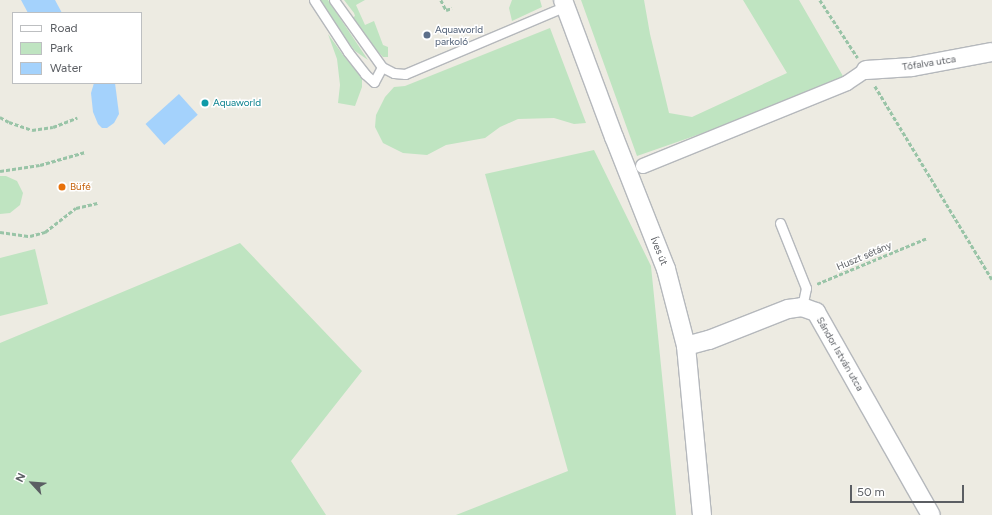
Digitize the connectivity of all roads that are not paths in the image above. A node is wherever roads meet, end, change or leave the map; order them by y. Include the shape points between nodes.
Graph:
1 (314, 0) edge
2 (334, 0) edge
3 (565, 3) edge
4 (992, 52) edge
5 (382, 67) junction
6 (866, 70) joint
7 (643, 166) dead end
8 (780, 223) dead end
9 (802, 307) junction
10 (686, 346) junction
11 (702, 515) edge
12 (931, 515) edge

1 - 5 lane via 364,74 374,82
2 - 5 lane
3 - 5 lane via 405,74 394,73
3 - 10 street, Íves út via 666,269
4 - 6 street, Tófalva utca via 912,67
6 - 7 street via 847,83
8 - 9 lane via 806,288
9 - 10 street via 788,309 709,340
9 - 12 street, Sándor István utca via 816,312
10 - 11 street, Íves út

